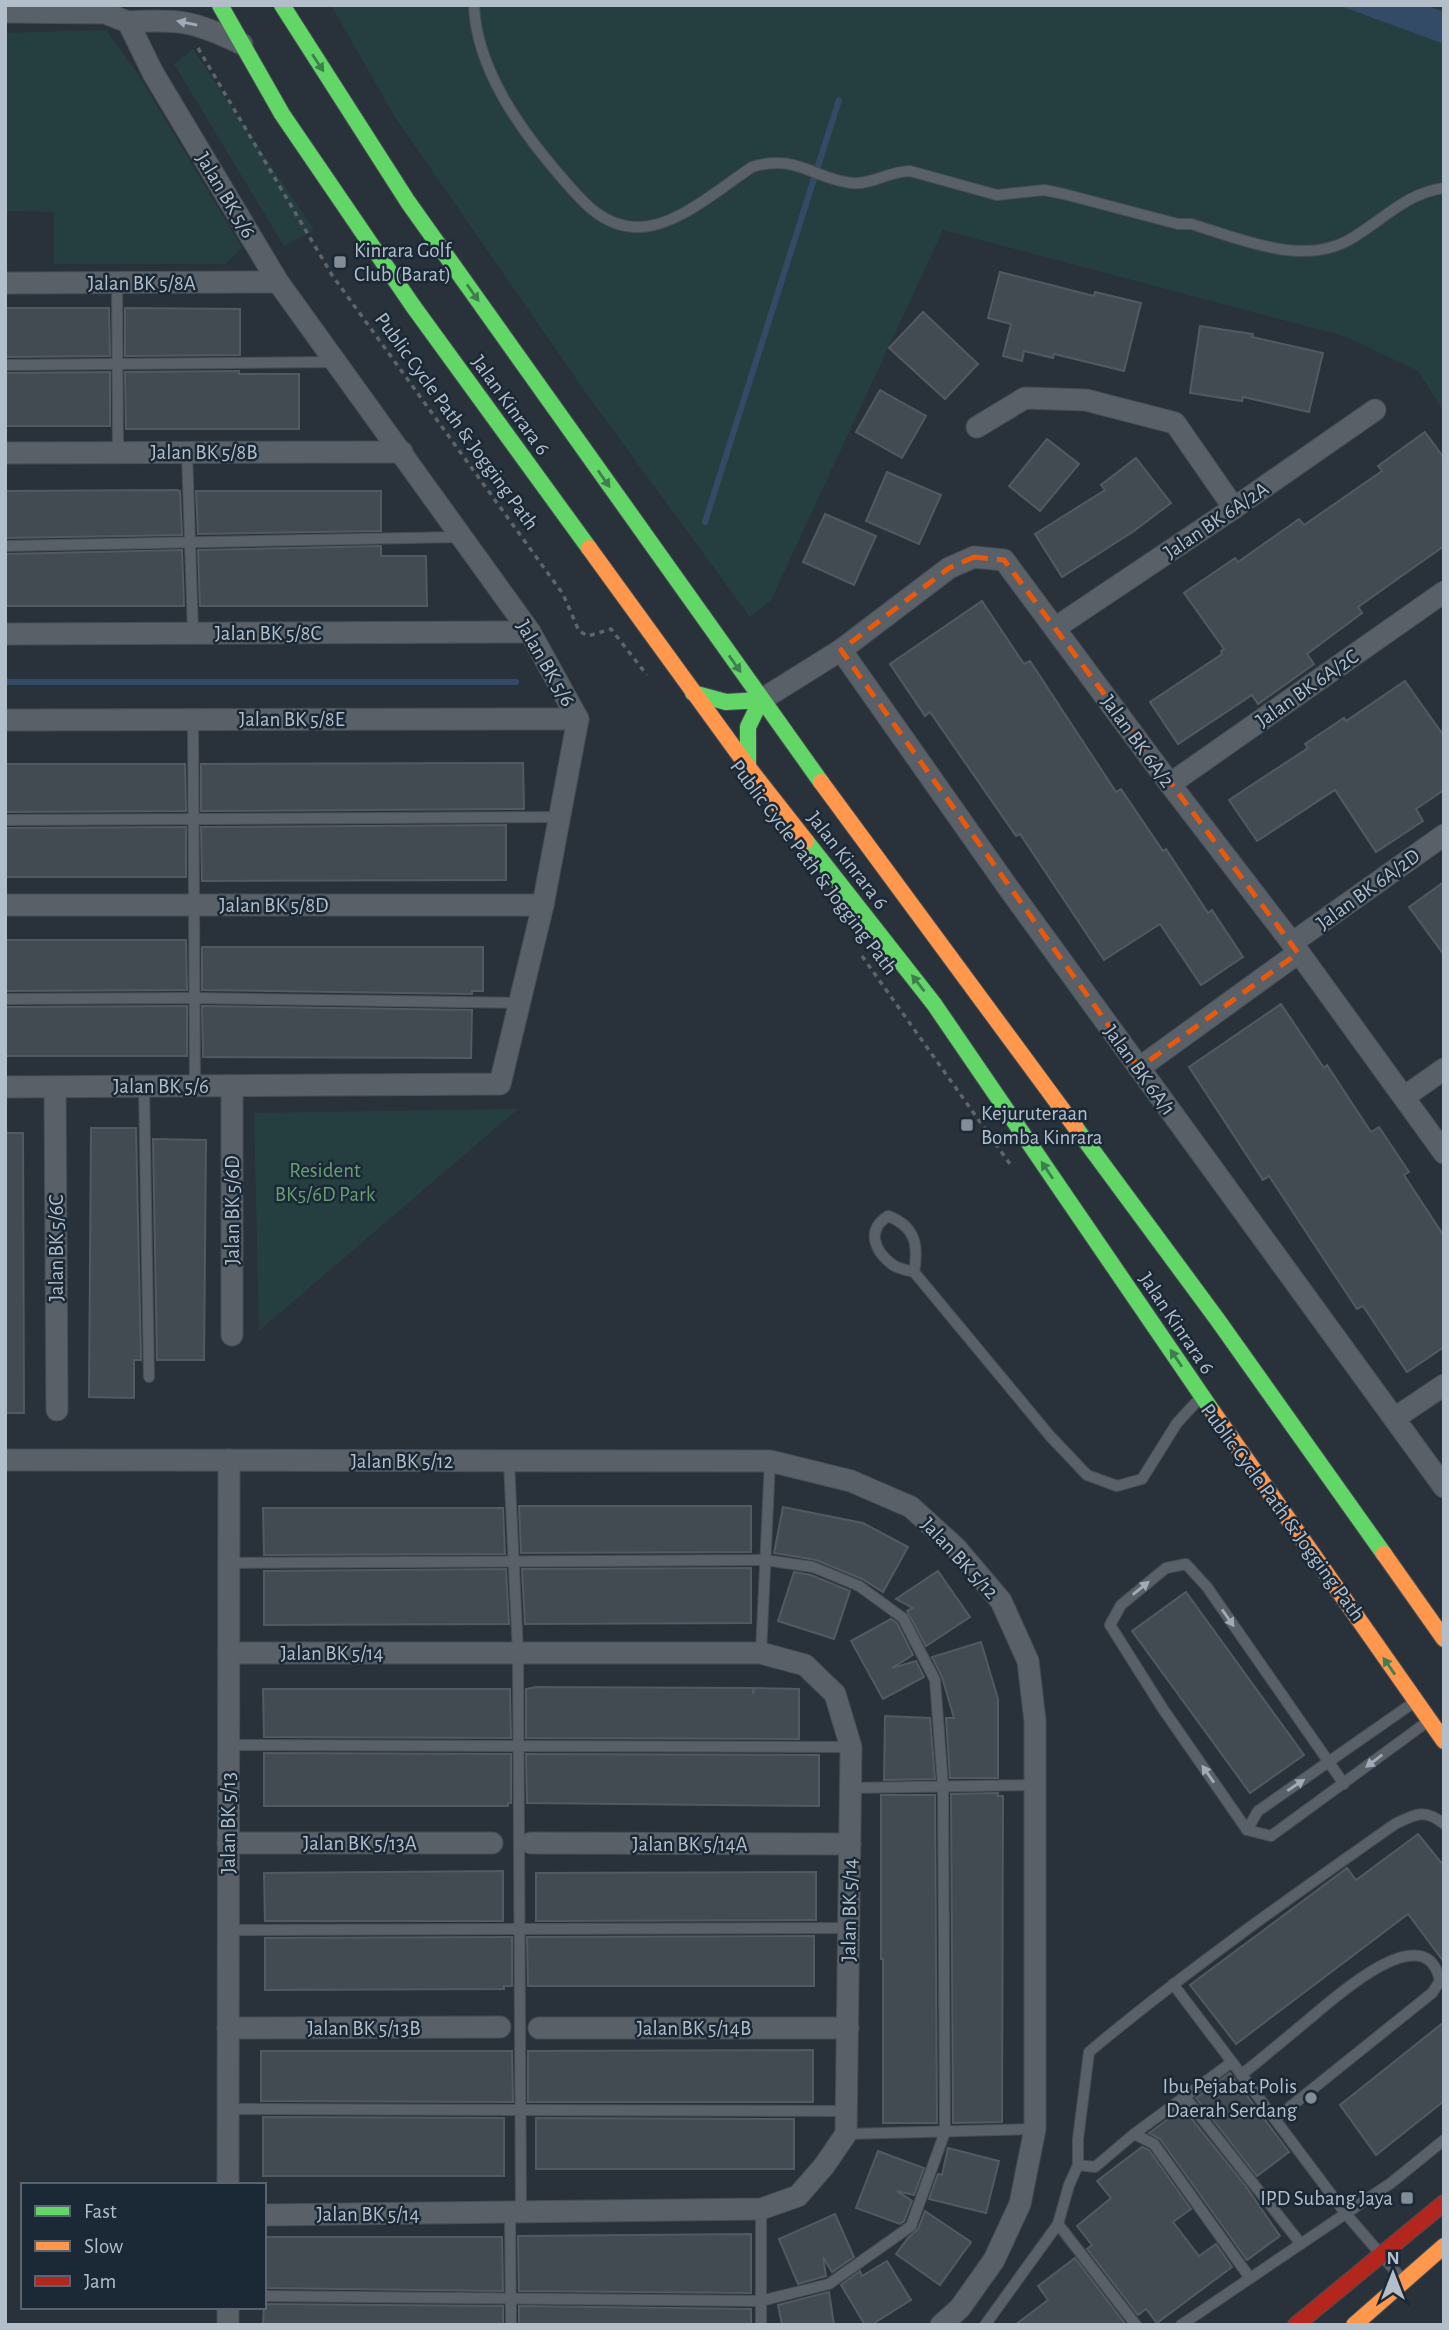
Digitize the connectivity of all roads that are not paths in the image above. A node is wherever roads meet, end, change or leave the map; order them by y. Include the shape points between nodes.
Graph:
1 (149, 5) edge
2 (220, 5) edge
3 (282, 5) edge
4 (474, 5) edge
5 (5, 12) edge
6 (128, 22) junction
7 (242, 44) junction
8 (1444, 188) edge
9 (278, 282) junction
10 (5, 283) edge
11 (117, 283) junction
12 (335, 362) junction
13 (5, 365) edge
14 (118, 365) junction
15 (1375, 410) dead end
16 (977, 427) dead end
17 (118, 452) junction
18 (187, 452) junction
19 (402, 452) junction
20 (5, 453) edge
21 (1234, 508) junction
22 (463, 537) junction
23 (190, 544) junction
24 (5, 546) edge
25 (1444, 592) edge
26 (1055, 628) junction
27 (530, 632) junction
28 (193, 633) junction
29 (5, 634) edge
30 (841, 650) junction
31 (693, 693) junction
32 (761, 700) junction
33 (193, 719) junction
34 (578, 719) junction
35 (5, 720) edge
36 (748, 767) junction
37 (1170, 784) junction
38 (559, 817) junction
39 (193, 819) junction
40 (5, 820) edge
41 (1444, 835) edge
42 (5, 905) edge
43 (193, 905) junction
44 (543, 905) junction
45 (1295, 948) junction
46 (194, 998) junction
47 (5, 999) edge
48 (520, 1003) junction
49 (1139, 1068) junction
50 (1444, 1069) edge
51 (144, 1086) junction
52 (194, 1086) junction
53 (232, 1086) junction
54 (5, 1087) edge
55 (55, 1087) junction
56 (1404, 1097) junction
57 (1444, 1153) edge
58 (914, 1272) junction
59 (232, 1335) dead end
60 (149, 1377) dead end
61 (1444, 1385) edge
62 (1202, 1396) junction
63 (58, 1410) dead end
64 (1395, 1418) junction
65 (5, 1460) edge
66 (229, 1460) junction
67 (770, 1461) junction
68 (509, 1462) junction
69 (1444, 1486) edge
70 (513, 1560) junction
71 (765, 1560) junction
72 (229, 1563) junction
73 (1444, 1639) edge
74 (229, 1653) junction
75 (518, 1653) junction
76 (761, 1653) junction
77 (1415, 1702) junction
78 (1429, 1721) junction
79 (1444, 1741) edge
80 (229, 1745) junction
81 (518, 1745) junction
82 (851, 1747) junction
83 (1329, 1762) junction
84 (1344, 1784) junction
85 (1035, 1785) junction
86 (943, 1786) junction
87 (850, 1788) junction
88 (1444, 1824) edge
89 (1247, 1830) junction
90 (228, 1843) junction
91 (492, 1843) dead end
92 (531, 1843) dead end
93 (850, 1844) junction
94 (849, 1928) junction
95 (519, 1929) junction
96 (228, 1930) junction
97 (1172, 1984) junction
98 (500, 2027) dead end
99 (228, 2028) junction
100 (540, 2028) dead end
101 (848, 2028) junction
102 (1232, 2062) junction
103 (1241, 2075) junction
104 (1185, 2097) junction
105 (228, 2109) junction
106 (520, 2110) junction
107 (847, 2111) junction
108 (1275, 2119) junction
109 (1035, 2129) junction
110 (944, 2132) junction
111 (846, 2134) junction
112 (1134, 2134) junction
113 (1444, 2140) edge
114 (1078, 2165) junction
115 (228, 2183) edge
116 (1444, 2203) edge
117 (761, 2208) junction
118 (515, 2213) junction
119 (1346, 2214) junction
120 (266, 2215) edge
121 (1058, 2224) junction
122 (1301, 2244) junction
123 (1444, 2246) edge
124 (1381, 2253) junction
125 (1250, 2278) junction
126 (1404, 2281) junction
127 (266, 2296) edge
128 (511, 2298) junction
129 (761, 2301) junction
130 (511, 2325) edge
131 (761, 2325) edge
132 (941, 2325) edge
133 (985, 2325) edge
134 (1136, 2325) edge
135 (1181, 2325) edge
136 (1296, 2325) edge
137 (1354, 2325) edge

1 - 6 street
2 - 7 main road, Jalan Kinrara 6
3 -> 32 main road, Jalan Kinrara 6 via 408,202
4 - 8 lane via 484,56 531,142 597,214 620,225 648,226 671,220 765,162 798,165 850,183 910,171 997,195 1044,190 1275,248 1315,251 1349,240 1416,195
5 - 6 street via 105,13
7 -> 6 street via 181,20
6 - 9 street, Jalan BK 5/6 via 153,73
7 - 31 main road, Jalan Kinrara 6 via 282,114 413,306
9 - 11 street, Jalan BK 5/8A
9 - 12 street, Jalan BK 5/6
10 - 11 street, Jalan BK 5/8A
11 - 14 lane
12 - 14 lane
12 - 19 street, Jalan BK 5/6
13 - 14 lane
14 - 17 lane
15 - 21 street, Jalan BK 6A/2A
16 - 21 street via 1025,398 1086,400 1175,423
17 - 18 street, Jalan BK 5/8B
17 - 20 street, Jalan BK 5/8B
18 - 19 street, Jalan BK 5/8B
18 - 23 lane
19 - 22 street, Jalan BK 5/6
21 - 26 street, Jalan BK 6A/2A
22 - 23 lane
22 - 27 street, Jalan BK 5/6
23 - 24 lane
23 - 28 lane
25 - 37 street, Jalan BK 6A/2C
26 - 30 street, Jalan BK 6A/2 via 1004,560 974,557 949,568
26 - 37 street, Jalan BK 6A/2
27 - 28 street, Jalan BK 5/8C
27 - 34 street, Jalan BK 5/6
28 - 29 street, Jalan BK 5/8C
30 - 32 street, Jalan BK 6A/2
30 - 49 street, Jalan BK 6A/1
31 - 32 main road via 726,702
31 - 36 main road, Jalan Kinrara 6
32 - 36 main road via 748,727
32 - 73 main road, Jalan Kinrara 6 via 1217,1319
33 - 34 street, Jalan BK 5/8E
33 - 35 street, Jalan BK 5/8E
33 - 39 lane
34 - 38 street, Jalan BK 5/6
62 -> 36 main road, Jalan Kinrara 6 via 934,1004
37 - 45 street, Jalan BK 6A/2
38 - 39 lane
38 - 44 street, Jalan BK 5/6
39 - 40 lane
39 - 43 lane
41 - 45 street, Jalan BK 6A/2D
42 - 43 street, Jalan BK 5/8D
43 - 44 street, Jalan BK 5/8D
43 - 46 lane
44 - 48 street, Jalan BK 5/6
45 - 49 street, Jalan BK 6A/2D
45 - 56 street, Jalan BK 6A/2
46 - 47 lane
46 - 48 lane
46 - 52 lane
48 - 53 street, Jalan BK 5/6 via 500,1084
49 - 64 street, Jalan BK 6A/1
50 - 56 street
51 - 52 street, Jalan BK 5/6
51 - 55 street, Jalan BK 5/6
51 - 60 lane
52 - 53 street, Jalan BK 5/6
53 - 59 street, Jalan BK 5/6D
54 - 55 street, Jalan BK 5/6
55 - 63 street, Jalan BK 5/6C
56 - 57 street, Jalan BK 6A/2
58 - 58 lane via 895,1267 878,1251 874,1235 878,1222 888,1216 901,1221 911,1233 918,1253
58 - 62 lane via 1087,1475 1117,1486 1142,1479 1177,1423
61 - 64 street
77 -> 62 main road, Jalan Kinrara 6
64 - 69 street, Jalan BK 6A/1
65 - 66 street, Jalan BK 5/12
66 - 68 street, Jalan BK 5/12
66 - 72 street, Jalan BK 5/13
67 - 68 street, Jalan BK 5/12
67 - 71 lane
67 - 85 street, Jalan BK 5/12 via 851,1481 911,1507 956,1548 1002,1601 1028,1661 1035,1721
68 - 70 lane
70 - 71 lane
70 - 72 lane
70 - 75 lane
71 - 76 lane
71 - 86 lane via 813,1567 859,1587 903,1618 935,1680
72 - 74 street, Jalan BK 5/13
74 - 75 street, Jalan BK 5/14
74 - 80 street, Jalan BK 5/13
75 - 76 street, Jalan BK 5/14
75 - 81 lane
76 - 82 street, Jalan BK 5/14 via 805,1665 835,1694
77 - 78 main road, Jalan Kinrara 6
77 - 83 lane
78 - 79 main road, Jalan Kinrara 6
78 -> 84 lane
80 - 81 lane
80 - 90 street, Jalan BK 5/13
81 - 82 lane
81 - 95 lane
82 - 87 street, Jalan BK 5/14
83 - 84 lane
89 -> 83 lane via 1258,1811
89 -> 83 lane via 1110,1625 1121,1605 1166,1568 1186,1564 1207,1587
84 - 89 lane via 1271,1836
85 - 86 lane
85 - 109 street, Jalan BK 5/12
86 - 87 lane
86 - 110 lane
87 - 93 street, Jalan BK 5/14
88 - 97 lane via 1433,1815 1415,1814 1395,1824
90 - 91 street, Jalan BK 5/13A
90 - 96 street, Jalan BK 5/13
92 - 93 street, Jalan BK 5/14A
93 - 94 street, Jalan BK 5/14
94 - 95 lane
94 - 101 street, Jalan BK 5/14
95 - 96 lane
95 - 106 lane
96 - 99 street, Jalan BK 5/13
97 - 102 lane
97 - 114 lane via 1089,2052
98 - 99 street, Jalan BK 5/13B
99 - 105 street, Jalan BK 5/13
100 - 101 street, Jalan BK 5/14B
101 - 107 street, Jalan BK 5/14
102 - 103 lane
102 - 104 lane
103 - 108 lane
103 - 108 lane via 1355,1981 1386,1962 1415,1954 1437,1967 1440,1981 1432,1993
104 - 112 lane
104 - 122 lane
105 - 106 lane
105 - 115 street, Jalan BK 5/13
106 - 107 lane
106 - 118 lane
107 - 111 street, Jalan BK 5/14
108 - 119 lane
109 - 110 lane
109 - 132 street, Jalan BK 5/12 via 1020,2204 994,2260 960,2308
110 - 111 lane
110 - 129 lane via 911,2226 829,2284
111 - 117 street, Jalan BK 5/14 via 798,2196
112 - 114 lane via 1095,2167
112 - 125 lane via 1154,2144
113 - 119 lane
114 - 121 lane
116 - 124 main road
117 - 118 street, Jalan BK 5/14
117 - 129 lane
118 - 120 street, Jalan BK 5/14
118 - 128 lane
119 - 122 lane
119 - 124 lane
121 - 133 lane
121 - 134 lane
122 - 125 lane
123 - 126 main road
124 - 126 lane
124 - 136 main road
125 - 135 lane
126 - 137 main road
127 - 128 lane
128 - 129 lane
128 - 130 lane
129 - 131 lane

